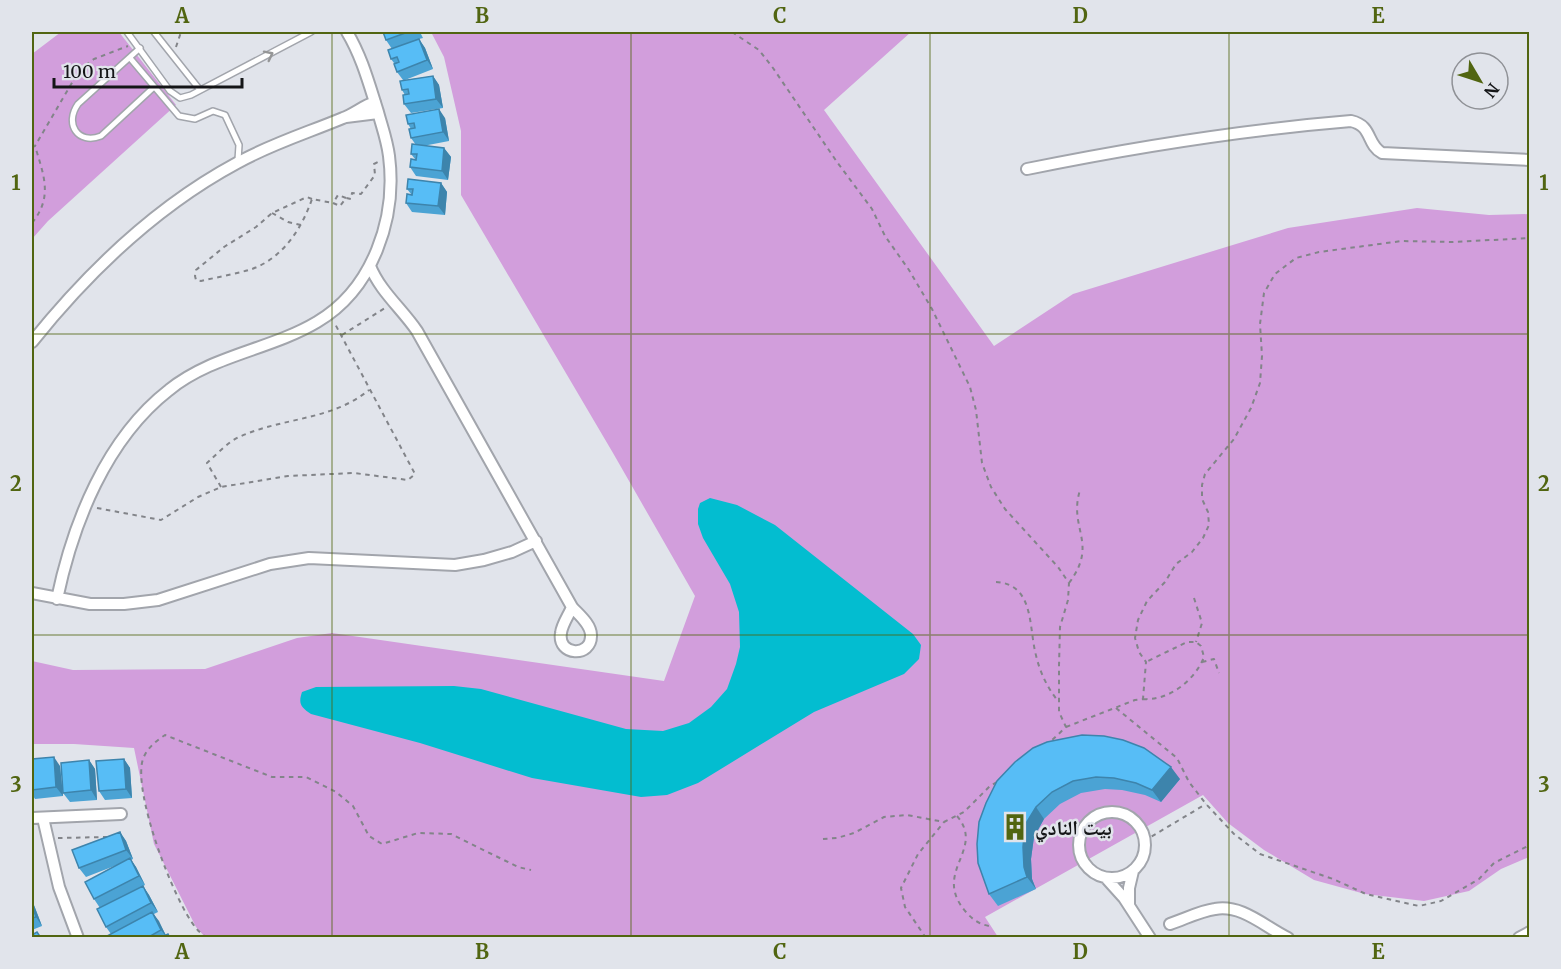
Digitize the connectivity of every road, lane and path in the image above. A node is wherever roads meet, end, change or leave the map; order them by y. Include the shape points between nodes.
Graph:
1 (127, 32) edge
2 (154, 32) edge
3 (181, 32) edge
4 (311, 32) edge
5 (347, 32) edge
6 (732, 32) edge
7 (138, 46) junction
8 (173, 56) junction
9 (129, 58) junction
10 (154, 87) junction
11 (200, 90) junction
12 (375, 102) junction
13 (378, 113) junction
14 (346, 117) junction
15 (33, 147) edge
16 (390, 158) junction
17 (1530, 160) edge
18 (237, 163) junction
19 (1027, 169) dead end
20 (346, 198) junction
21 (312, 199) junction
22 (333, 202) junction
23 (272, 213) junction
24 (32, 224) edge
25 (301, 225) junction
26 (1530, 238) edge
27 (370, 266) junction
28 (357, 286) junction
29 (384, 290) junction
30 (394, 302) junction
31 (330, 314) junction
32 (342, 335) junction
33 (32, 342) edge
34 (370, 389) junction
35 (221, 487) junction
36 (1080, 490) dead end
37 (85, 506) junction
38 (536, 541) junction
39 (996, 582) dead end
40 (1069, 583) junction
41 (32, 593) edge
42 (1194, 598) dead end
43 (57, 599) junction
44 (572, 607) dead end
45 (1196, 642) junction
46 (1146, 662) junction
47 (1202, 662) junction
48 (1219, 673) dead end
49 (1143, 699) junction
50 (1058, 702) junction
51 (1116, 708) junction
52 (1066, 728) junction
53 (1046, 745) edge
54 (998, 782) edge
55 (1206, 804) junction
56 (122, 814) dead end
57 (957, 816) junction
58 (37, 818) edge
59 (944, 822) junction
60 (111, 837) edge
61 (47, 838) junction
62 (823, 839) dead end
63 (1144, 841) junction
64 (1530, 845) edge
65 (531, 870) dead end
66 (1132, 871) junction
67 (1106, 878) junction
68 (1129, 906) junction
69 (1170, 924) dead end
70 (989, 926) dead end
71 (1530, 932) edge
72 (78, 938) edge
73 (207, 938) edge
74 (926, 938) edge
75 (1150, 938) edge
76 (1288, 938) edge
77 (1520, 938) edge

1 - 7 lane
2 - 8 lane
3 - 8 path
11 -> 4 lane
5 - 12 street
6 - 40 path via 759,50 872,209 932,309 970,387 982,463 992,487 1005,509
7 - 9 lane
7 - 11 lane via 174,95 186,97
7 - 15 path via 94,59 80,69
8 - 11 lane
9 - 10 lane
9 - 10 lane via 73,112 74,128 79,134 94,139 102,136
10 - 18 lane via 184,119 213,111 225,115 239,145
12 - 13 street
12 - 14 street
13 - 14 street
13 - 16 street
14 - 18 street
15 - 24 path via 45,181 42,210
16 - 20 path via 374,164 375,175 361,194 352,193 351,199
16 - 27 street via 387,221
17 - 19 street via 1382,153 1374,147 1363,126 1351,121 1193,138
18 - 33 street via 132,237 93,272
20 - 22 path via 338,195
20 - 22 path via 340,206
21 - 22 path
21 - 23 path via 307,197
21 - 25 path
23 - 25 path
23 - 25 path via 204,262 195,273 196,280 254,268 276,255
26 - 46 path via 1402,241 1319,252 1296,258 1275,274 1264,293 1260,383 1234,439 1205,474 1202,485 1209,525 1192,552 1176,564 1146,601 1138,620 1135,638
27 - 28 street
27 - 29 street
28 - 29 street
28 - 31 street
29 - 30 street
30 - 32 path
30 - 38 street via 417,331
31 - 32 path
31 - 37 street via 295,333 195,372 169,390 126,434
32 - 34 path
34 - 35 path via 332,412 238,437 207,463
34 - 35 path via 415,474 408,480 354,472 288,476
35 - 37 path via 161,520
36 - 40 path via 1076,514 1082,531 1083,555 1080,569
37 - 43 street via 67,554
38 - 43 street via 512,552 455,565 309,558 270,564 158,600 90,604
38 - 44 street
39 - 50 path via 1008,582 1019,590 1046,686
40 - 50 path via 1060,627
41 - 43 street
42 - 45 path via 1203,623
45 - 46 path via 1187,642
45 - 47 path via 1201,646
46 - 49 path
47 - 48 path via 1214,659
47 - 49 path via 1174,692 1155,700
49 - 51 path
50 - 52 path
51 - 52 path
51 - 55 path via 1177,758
52 - 53 path
54 - 57 path
55 - 63 path
55 - 64 path via 1260,854 1366,894 1419,906 1442,901 1461,891 1494,863
56 - 58 street
57 - 59 path
57 - 70 path via 966,838 955,869 955,891 965,911 980,925
58 - 61 street
59 - 62 path via 908,815 884,817 854,833
59 - 74 path via 918,854 901,888 905,907
60 - 61 path
61 - 72 street via 59,887
63 - 66 street via 1142,857
63 - 67 street via 1139,827 1128,816 1113,812 1092,819 1079,838 1080,853 1086,867
65 - 73 path via 451,834 418,833 382,844 369,836 353,806 336,792 306,777 273,777 165,735 153,743 143,759 141,783 171,882 197,929
66 - 67 street
66 - 68 street
67 - 68 street
68 - 75 street
69 - 76 street via 1212,909 1228,908 1243,912
71 - 77 street

